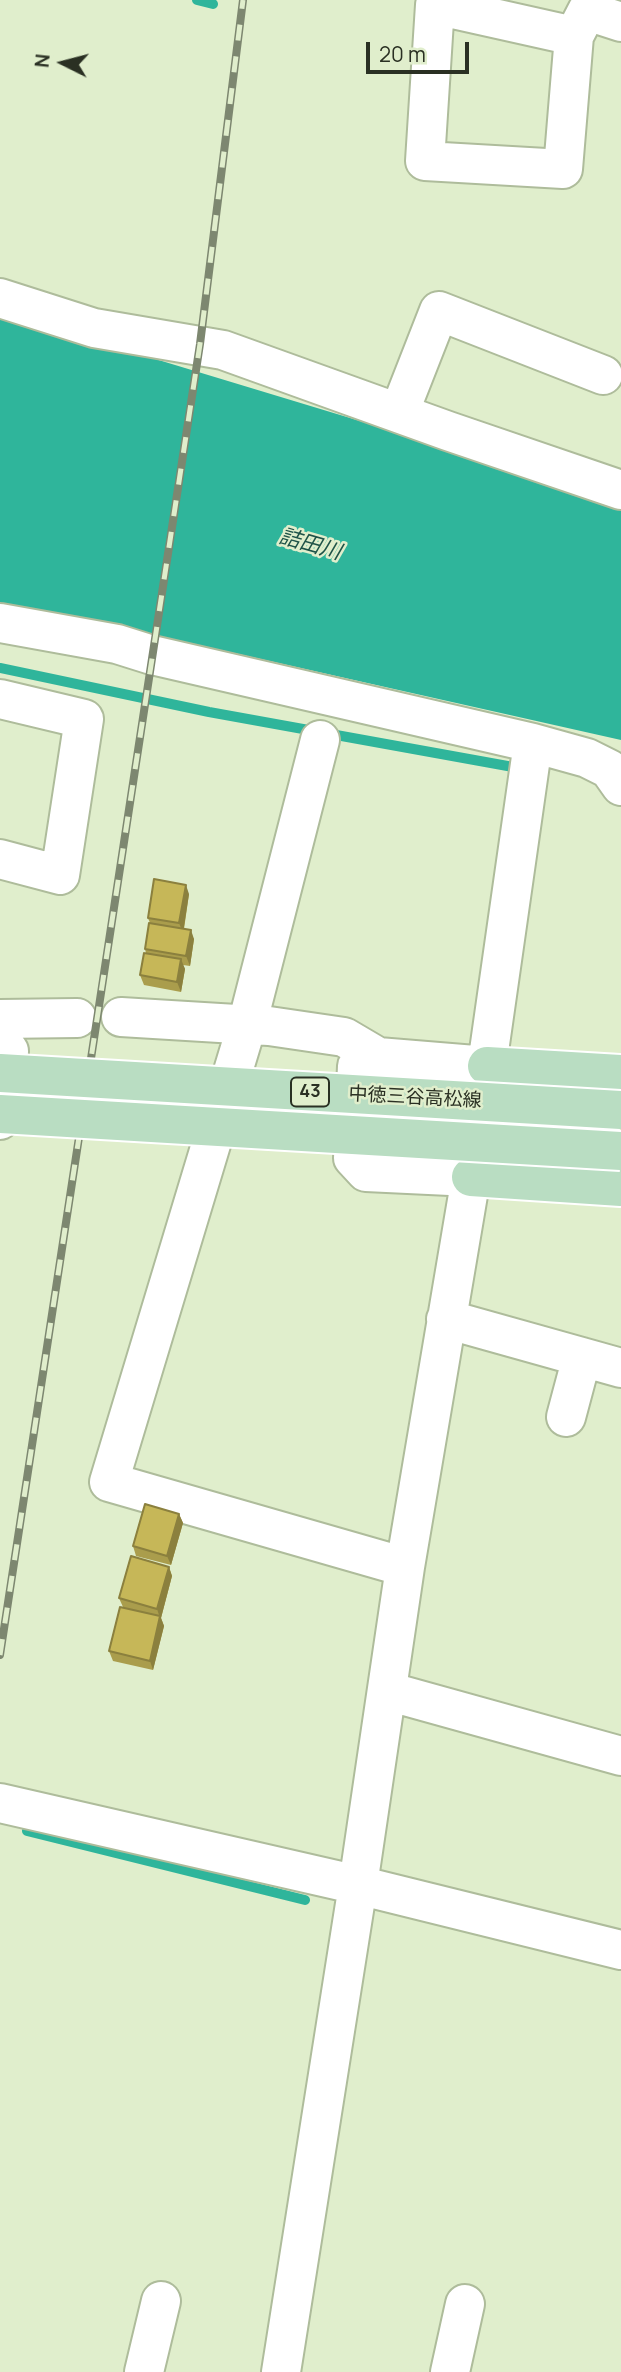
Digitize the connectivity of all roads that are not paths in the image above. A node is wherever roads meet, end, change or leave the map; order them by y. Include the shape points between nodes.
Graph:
1 (621, 22) edge
2 (574, 36) junction
3 (0, 298) edge
4 (603, 375) dead end
5 (399, 413) junction
6 (621, 490) edge
7 (0, 623) edge
8 (0, 699) edge
9 (320, 740) dead end
10 (533, 743) junction
11 (621, 786) edge
12 (0, 859) edge
13 (121, 1017) dead end
14 (77, 1018) dead end
15 (0, 1019) edge
16 (247, 1025) junction
17 (0, 1038) edge
18 (378, 1057) junction
19 (487, 1066) junction
20 (0, 1073) edge
21 (621, 1074) edge
22 (621, 1110) edge
23 (0, 1114) edge
24 (0, 1120) edge
25 (621, 1151) edge
26 (471, 1177) junction
27 (621, 1187) edge
28 (446, 1319) junction
29 (582, 1357) junction
30 (621, 1368) edge
31 (566, 1417) dead end
32 (405, 1567) junction
33 (387, 1691) junction
34 (621, 1756) edge
35 (0, 1803) edge
36 (358, 1885) junction
37 (621, 1950) edge
38 (161, 2301) dead end
39 (465, 2304) dead end
40 (144, 2372) edge
41 (281, 2372) edge
42 (450, 2372) edge

1 - 2 street via 587,11
2 - 2 street via 435,5 425,161 563,169
3 - 5 street via 94,328 223,350
4 - 5 street via 439,311
5 - 6 street
7 - 10 street via 117,644
8 - 12 street via 85,719 60,875
9 - 16 street
10 - 11 street via 587,758 609,769
10 - 19 street
13 - 16 street
14 - 15 street
16 - 18 street via 344,1037
16 - 32 street via 109,1482
17 - 24 street via 9,1051 6,1114
18 - 19 street
18 - 26 street via 357,1066 353,1158 366,1172
19 - 21 main road
19 - 26 street
20 - 22 main road, 中徳三谷高松線 / 43, bridge
23 - 25 main road, 中徳三谷高松線 / 43, bridge
26 - 27 main road
26 - 28 street
28 - 29 street
28 - 32 street
29 - 30 street
29 - 31 street
32 - 33 street
33 - 34 street
33 - 36 street
35 - 36 street
36 - 37 street
36 - 41 street
38 - 40 street
39 - 42 street

